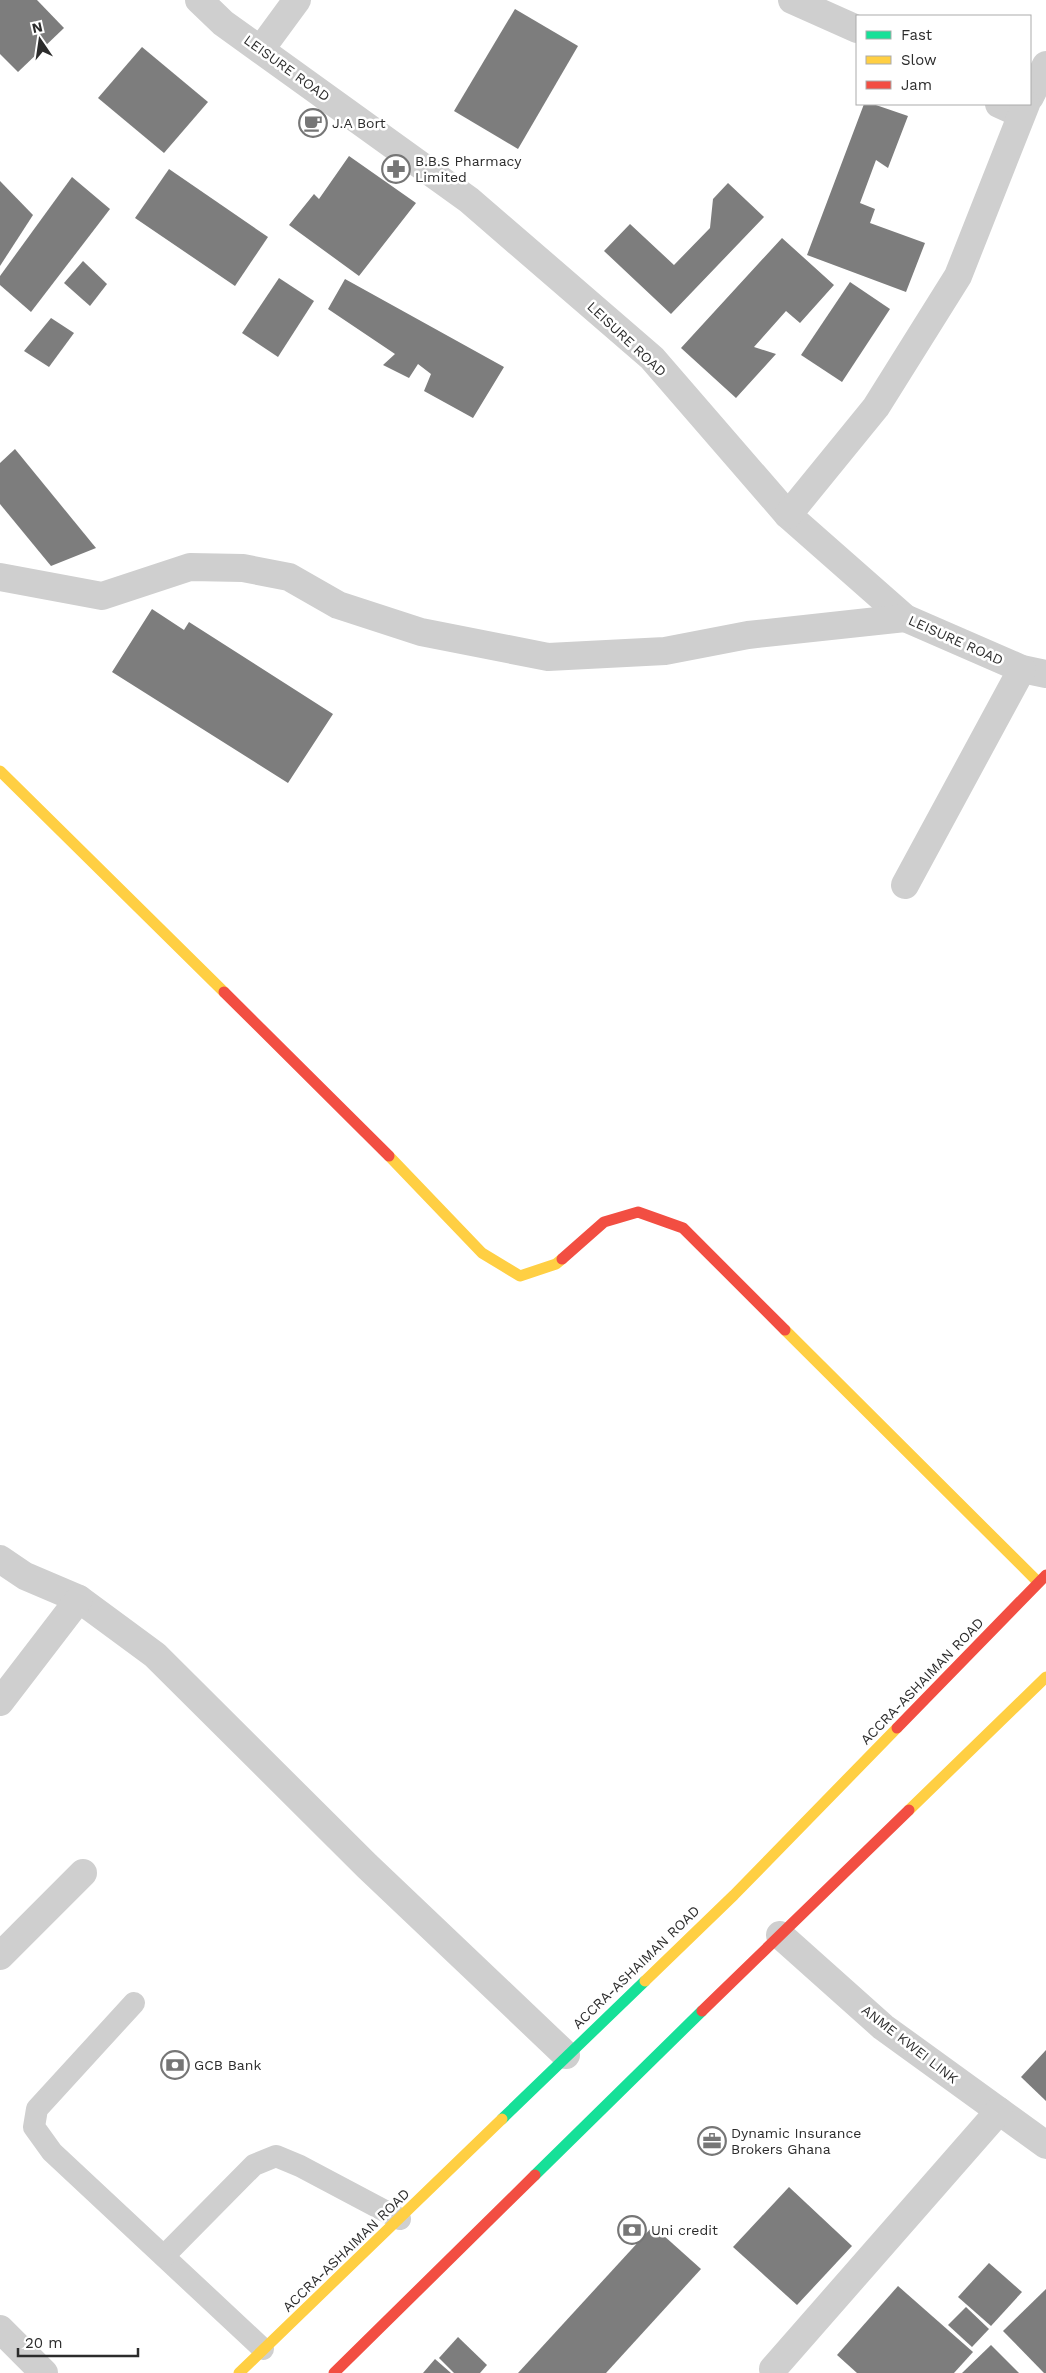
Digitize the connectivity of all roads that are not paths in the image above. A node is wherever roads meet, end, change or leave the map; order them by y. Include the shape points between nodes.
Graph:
1 (198, 0) edge
2 (297, 0) edge
3 (792, 0) edge
4 (856, 29) edge
5 (261, 49) junction
6 (1046, 65) edge
7 (1031, 87) edge
8 (1019, 105) edge
9 (788, 515) junction
10 (0, 577) edge
11 (904, 618) junction
12 (1034, 671) edge
13 (0, 771) edge
14 (905, 885) dead end
15 (0, 1559) edge
16 (1042, 1578) edge
17 (79, 1599) junction
18 (1046, 1677) edge
19 (0, 1702) edge
20 (84, 1873) dead end
21 (780, 1935) junction
22 (0, 1956) edge
23 (134, 2003) dead end
24 (566, 2055) junction
25 (999, 2111) junction
26 (1046, 2145) edge
27 (400, 2219) junction
28 (164, 2256) junction
29 (0, 2329) edge
30 (263, 2349) junction
31 (773, 2369) dead end
32 (44, 2373) edge
33 (239, 2373) edge
34 (334, 2373) edge

1 - 5 street, LEISURE ROAD via 223,24
2 - 5 street
3 - 4 street
5 - 9 street, LEISURE ROAD via 469,200 652,358
6 - 7 street
8 - 9 street via 958,276 876,407
9 - 11 street, LEISURE ROAD
10 - 11 street via 102,596 190,568 243,568 289,577 338,605 421,632 548,657 665,650 748,636
11 - 12 street, LEISURE ROAD
12 - 14 street
13 - 16 main road via 348,1113 482,1253 520,1276 556,1264 604,1222 638,1212 683,1228
15 - 17 street via 25,1576
16 - 24 main road, ACCRA-ASHAIMAN ROAD via 741,1888
17 - 19 street
17 - 24 street via 155,1655 367,1866
18 - 21 main road
20 - 22 street
21 - 25 street, ANME KWEI LINK via 883,2027
21 - 34 main road
23 - 28 lane via 36,2109 34,2128 52,2152
24 - 27 main road, ACCRA-ASHAIMAN ROAD
25 - 26 street, ANME KWEI LINK
25 - 31 street
27 - 28 lane via 276,2156 254,2166
27 - 30 main road, ACCRA-ASHAIMAN ROAD
28 - 30 lane
29 - 32 street
30 - 33 main road, ACCRA-ASHAIMAN ROAD

